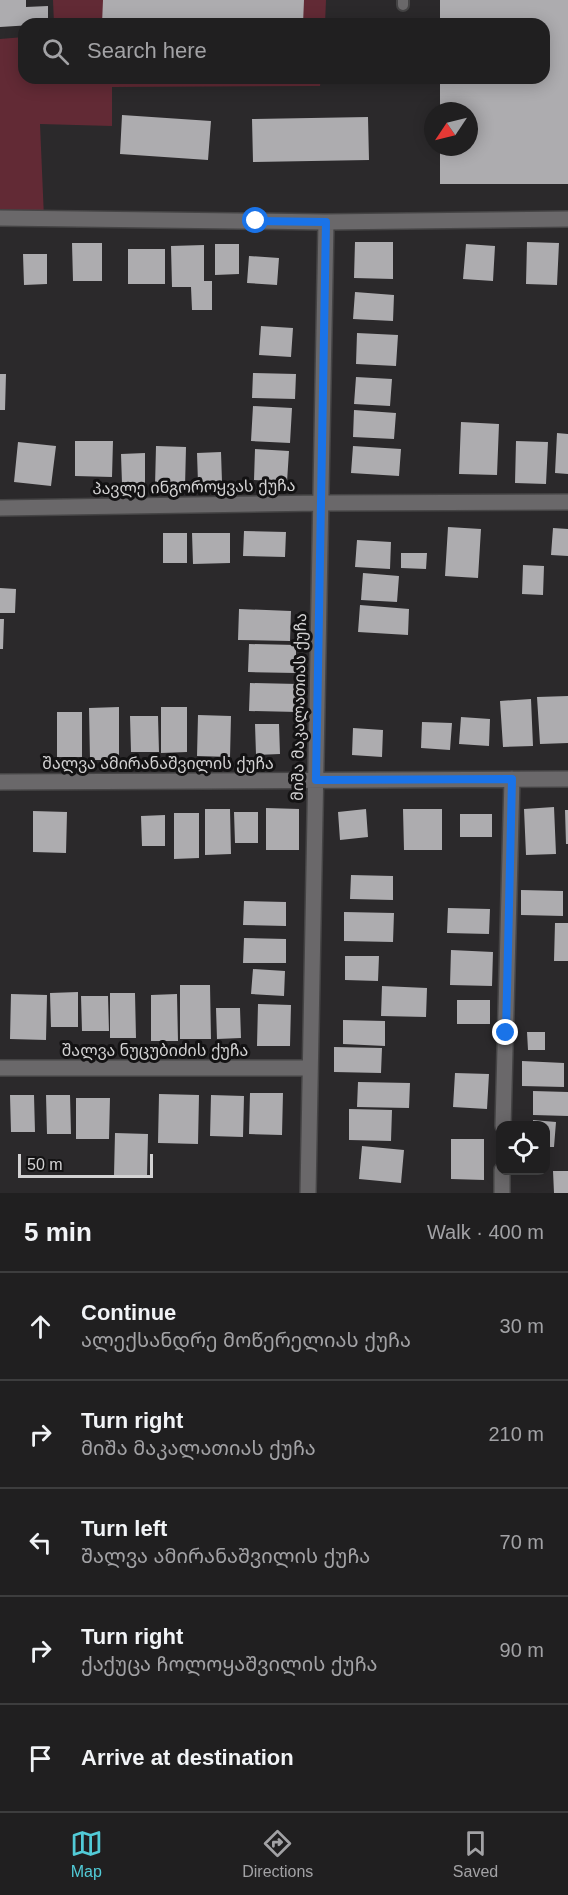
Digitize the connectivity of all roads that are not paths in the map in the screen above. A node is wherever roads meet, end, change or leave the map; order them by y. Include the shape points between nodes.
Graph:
1 (0, 218) edge
2 (568, 219) edge
3 (326, 222) junction
4 (568, 502) edge
5 (320, 503) junction
6 (0, 508) edge
7 (512, 779) junction
8 (568, 779) edge
9 (316, 780) junction
10 (0, 782) edge
11 (0, 1068) edge
12 (310, 1068) junction
13 (503, 1121) edge
14 (502, 1175) edge
15 (308, 1193) edge
16 (502, 1193) edge

1 - 3 street
2 - 3 street
3 - 5 street, მიშა მაკალათიას ქუჩა
4 - 5 street, პავლე ინგოროყვას ქუჩა
5 - 6 street, პავლე ინგოროყვას ქუჩა
5 - 9 street, მიშა მაკალათიას ქუჩა
7 - 8 street, შალვა ამირანაშვილის ქუჩა
7 - 9 street, შალვა ამირანაშვილის ქუჩა
7 - 13 street
9 - 10 street, შალვა ამირანაშვილის ქუჩა
9 - 12 street, მიშა მაკალათიას ქუჩა
11 - 12 street, შალვა ნუცუბიძის ქუჩა
12 - 15 street, მიშა მაკალათიას ქუჩა
14 - 16 street

